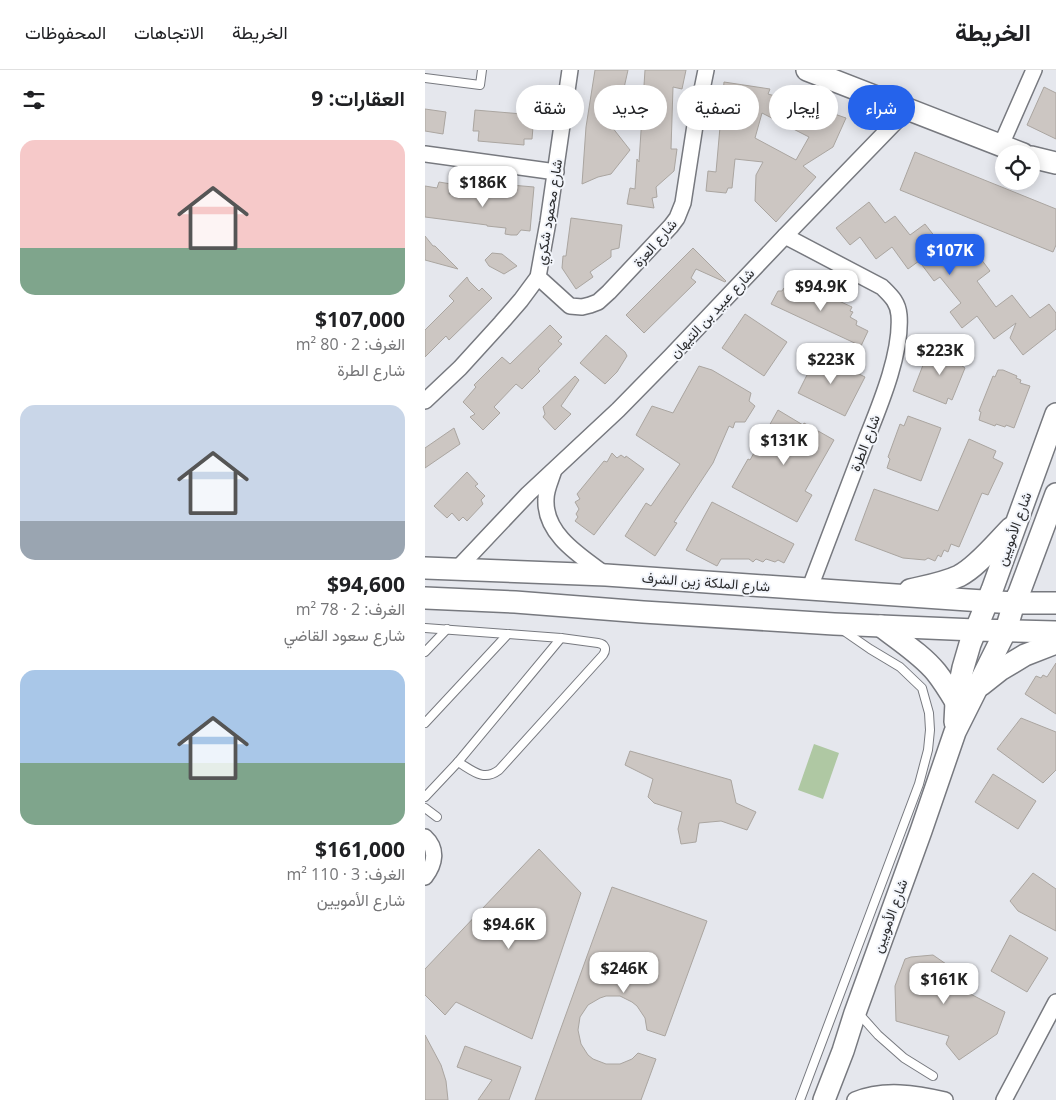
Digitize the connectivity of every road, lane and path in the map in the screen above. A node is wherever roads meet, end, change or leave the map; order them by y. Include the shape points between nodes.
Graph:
1 (482, 70) edge
2 (569, 70) edge
3 (706, 70) edge
4 (807, 70) edge
5 (1034, 70) edge
6 (425, 78) edge
7 (848, 86) edge
8 (915, 113) edge
9 (888, 130) edge
10 (998, 145) edge
11 (1001, 145) edge
12 (425, 154) edge
13 (1040, 160) edge
14 (556, 172) junction
15 (1056, 173) edge
16 (785, 236) junction
17 (537, 277) junction
18 (425, 401) edge
19 (1056, 414) edge
20 (555, 470) junction
21 (1053, 503) edge
22 (1017, 523) junction
23 (1056, 533) edge
24 (425, 568) edge
25 (457, 569) junction
26 (607, 575) junction
27 (809, 590) junction
28 (885, 595) junction
29 (428, 601) edge
30 (987, 601) junction
31 (1014, 603) junction
32 (1056, 603) edge
33 (834, 624) junction
34 (881, 626) junction
35 (425, 628) edge
36 (447, 629) junction
37 (975, 630) junction
38 (1006, 630) junction
39 (1056, 632) edge
40 (508, 634) junction
41 (561, 638) junction
42 (1056, 643) edge
43 (425, 652) edge
44 (978, 686) junction
45 (957, 702) junction
46 (425, 723) edge
47 (955, 732) junction
48 (458, 762) junction
49 (425, 797) edge
50 (425, 808) edge
51 (437, 817) dead end
52 (425, 837) edge
53 (425, 877) edge
54 (1056, 1002) edge
55 (855, 1013) junction
56 (933, 1076) dead end
57 (800, 1100) edge
58 (824, 1100) edge
59 (855, 1100) edge
60 (945, 1100) edge
61 (1004, 1100) edge

1 - 6 lane via 480,86
2 - 14 street, شارع محمود شكري
3 - 17 street, شارع العزة via 683,203 674,222 598,302 582,307 570,306
4 - 7 main road
5 - 11 street
8 - 10 main road
9 - 16 street, شارع عبيد بن التيهان
12 - 14 street
13 - 15 main road
14 - 17 street, شارع محمود شكري
16 - 20 street, شارع عبيد بن التيهان via 618,410
16 - 27 street, شارع الطرة via 882,287 898,305 899,316 896,350 883,396
17 - 18 street, شارع محمود شكري via 501,323
19 - 22 main road, شارع الأمويين
20 - 25 street, شارع عبيد بن التيهان
20 - 26 street, شارع عبيد بن التيهان via 546,501 552,525 579,555
21 - 23 main road
21 - 31 main road, شارع الأمويين
22 - 28 main road via 961,575
22 - 30 main road, شارع الأمويين
24 - 25 main road, شارع الملكة زين الشرف
25 - 26 main road, شارع الملكة زين الشرف
26 - 27 main road, شارع الملكة زين الشرف
27 - 28 main road, شارع الملكة زين الشرف
28 - 30 main road, شارع الملكة زين الشرف
29 - 33 main road via 515,602
30 - 31 main road, شارع الملكة زين الشرف
30 - 37 main road, شارع الأمويين
31 - 32 main road, شارع الملكة زين الشرف
31 - 38 main road, شارع الأمويين
33 - 34 main road
33 - 57 lane via 900,666 914,679 922,688 930,730 919,784
34 - 37 main road
34 - 45 main road via 925,660
35 - 36 lane
36 - 40 lane
36 - 43 lane
37 - 38 main road
37 - 45 main road, شارع الأمويين
38 - 39 main road
38 - 44 main road, شارع الأمويين
40 - 41 lane
40 - 46 lane
41 - 48 lane
41 - 48 lane via 603,644 606,652 494,774 481,775
42 - 44 main road via 1025,655
44 - 47 main road, شارع الأمويين
45 - 47 main road, شارع الأمويين
47 - 55 main road, شارع الأمويين
48 - 49 lane
50 - 51 lane
52 - 53 street via 434,854 431,869
54 - 61 street
55 - 56 lane via 904,1058
55 - 58 main road, شارع الأمويين
59 - 60 street via 893,1093

